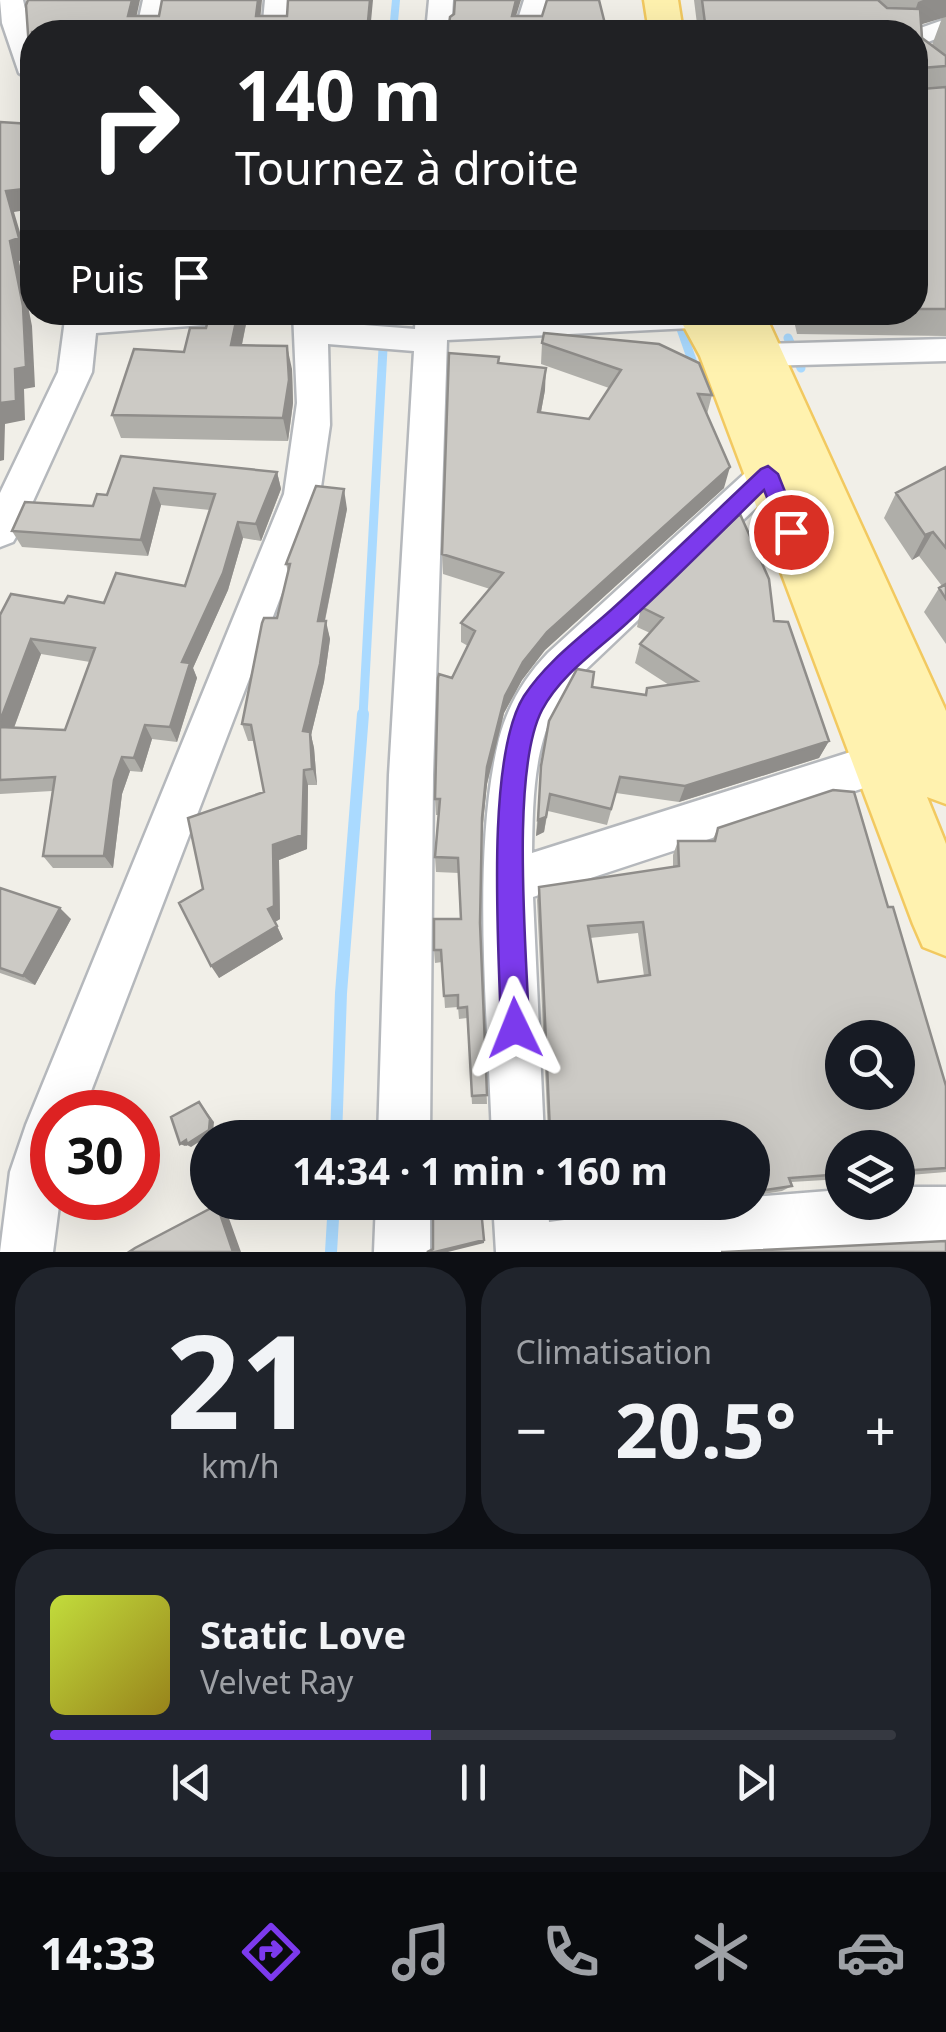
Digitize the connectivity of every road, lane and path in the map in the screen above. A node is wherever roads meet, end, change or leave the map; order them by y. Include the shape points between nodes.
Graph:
1 (11, 0) edge
2 (20, 40) edge
3 (81, 325) edge
4 (310, 325) edge
5 (371, 325) edge
6 (458, 325) edge
7 (643, 325) edge
8 (432, 328) edge
9 (728, 328) edge
10 (946, 350) edge
11 (768, 474) junction
12 (0, 532) edge
13 (935, 722) edge
14 (882, 762) junction
15 (946, 776) edge
16 (511, 882) junction
17 (946, 924) edge
18 (66, 1090) edge
19 (404, 1120) edge
20 (518, 1120) edge
21 (946, 1214) edge
22 (30, 1220) edge
23 (403, 1220) edge
24 (523, 1220) edge
25 (26, 1252) edge
26 (402, 1252) edge
27 (527, 1252) edge

1 - 2 street
3 - 12 street via 76,372
4 - 18 street via 314,446 302,494
5 - 8 street
6 - 8 street
7 - 9 street
8 - 19 street via 411,775
9 - 10 street
9 - 11 main road
9 - 13 main road
11 - 14 main road
11 - 16 street via 572,656 533,703 519,742
13 - 15 main road
14 - 16 street
14 - 17 main road
16 - 20 street
21 - 27 street via 779,1220
22 - 25 street
23 - 26 street
24 - 27 street

